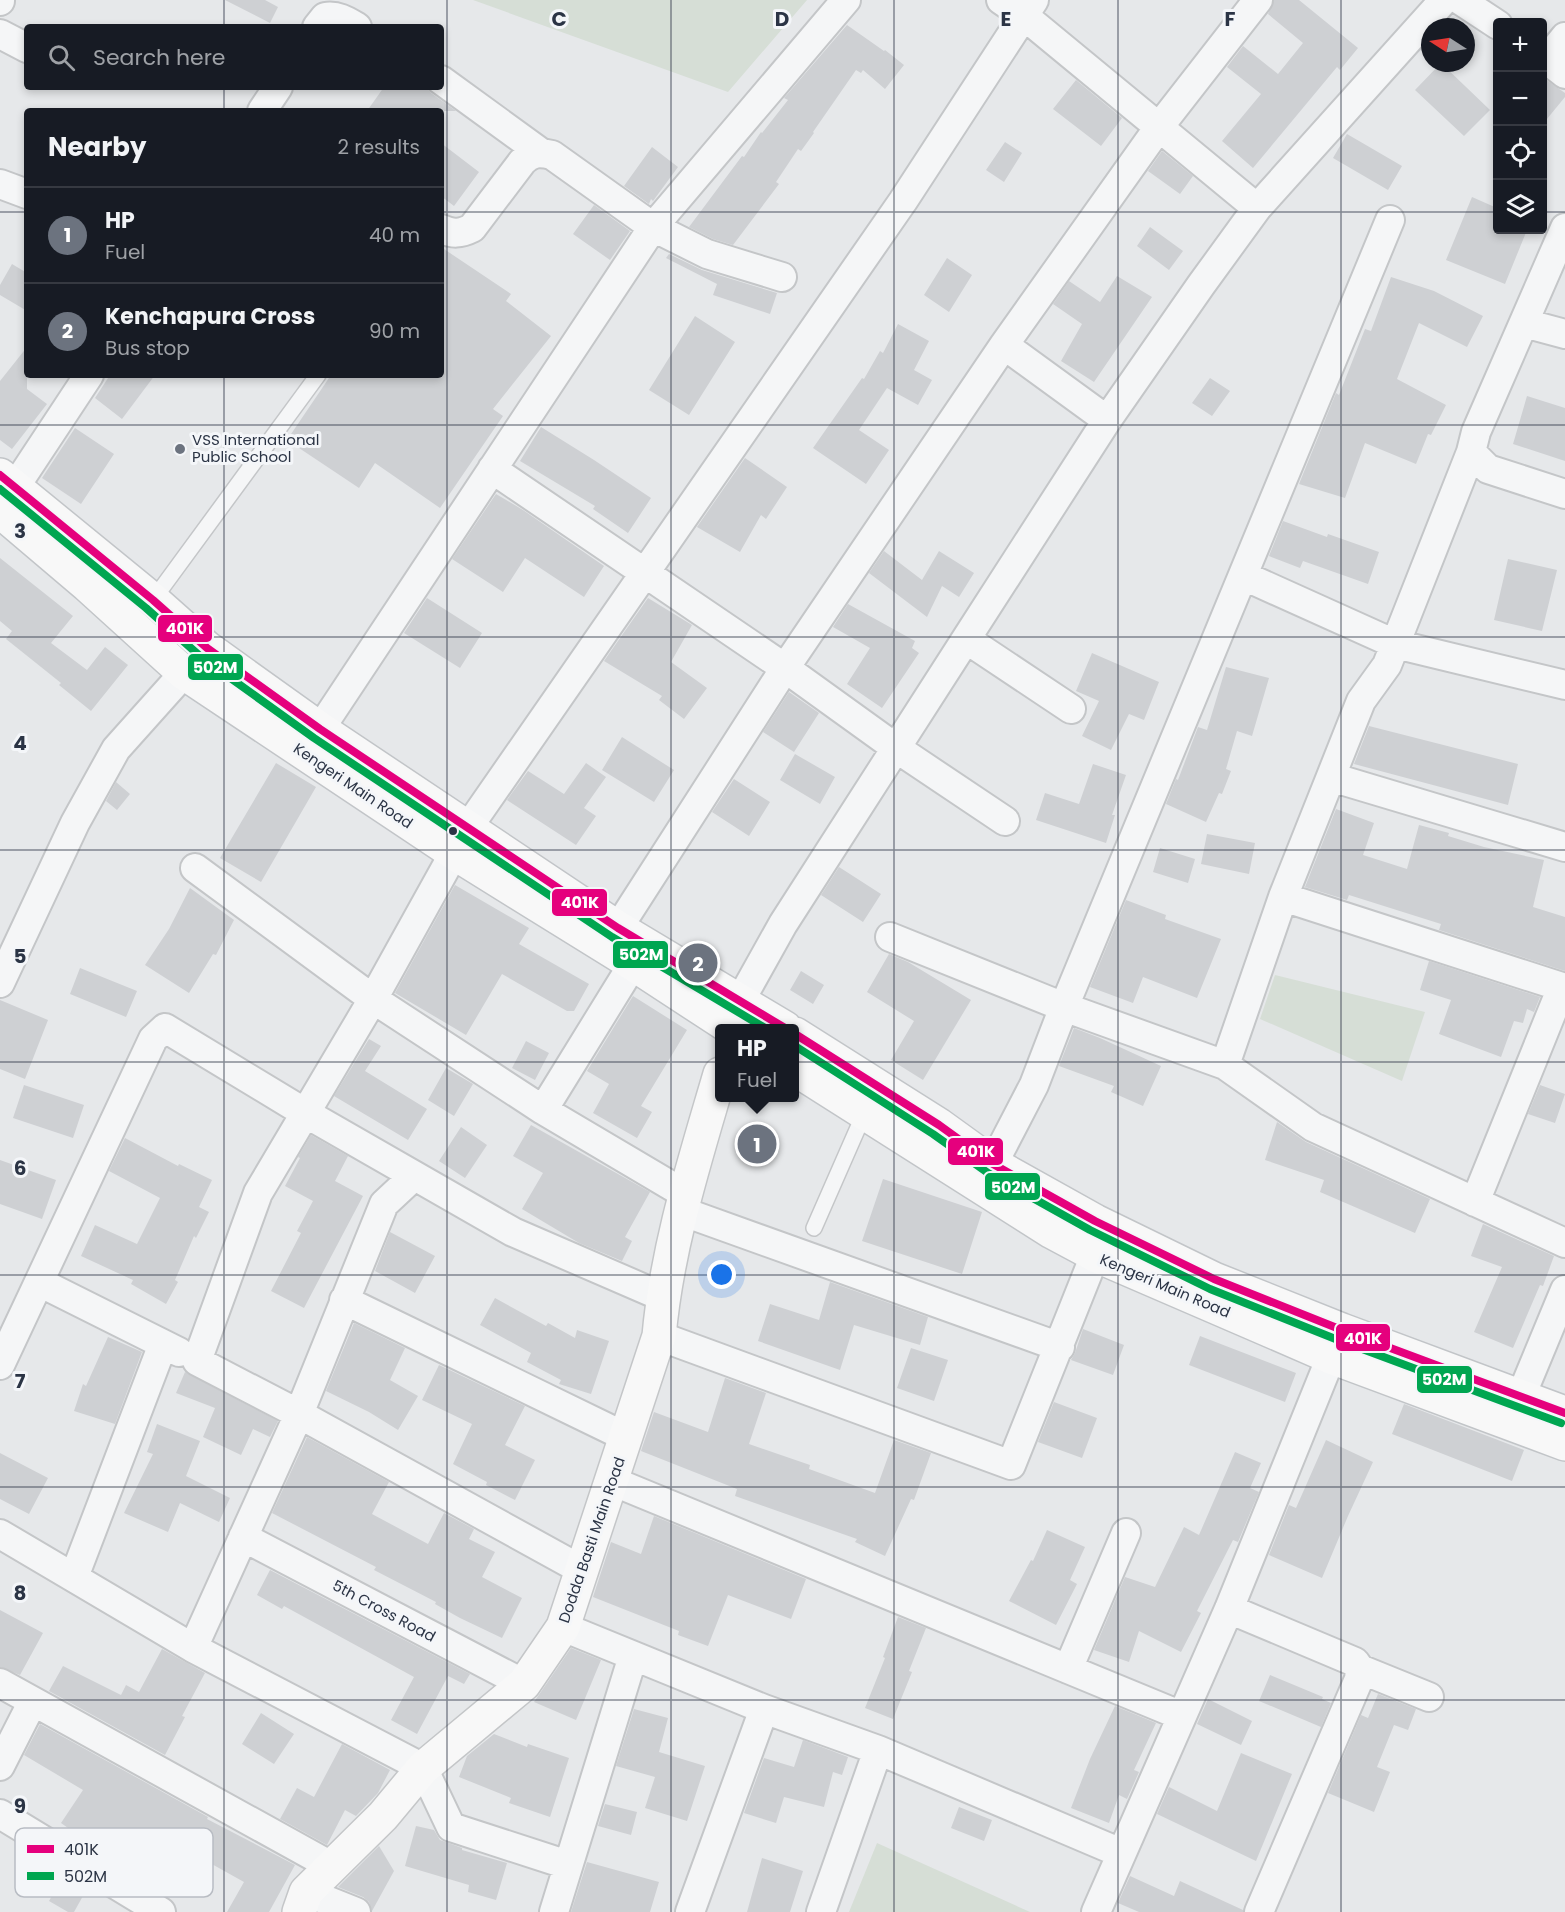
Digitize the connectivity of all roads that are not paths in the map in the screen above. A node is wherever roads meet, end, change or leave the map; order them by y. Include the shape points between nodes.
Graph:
1 (846, 0) edge
2 (1258, 0) edge
3 (1444, 0) edge
4 (1460, 0) edge
5 (1019, 5) edge
6 (1493, 22) edge
7 (319, 24) edge
8 (351, 24) edge
9 (0, 34) edge
10 (1565, 37) edge
11 (24, 46) edge
12 (1551, 63) edge
13 (444, 82) edge
14 (276, 90) edge
15 (264, 108) edge
16 (1159, 127) junction
17 (540, 152) junction
18 (0, 184) edge
19 (24, 193) edge
20 (1257, 208) junction
21 (1390, 220) dead end
22 (653, 227) junction
23 (1565, 228) edge
24 (444, 230) edge
25 (782, 277) dead end
26 (1524, 323) junction
27 (1565, 334) edge
28 (1004, 345) junction
29 (87, 378) edge
30 (316, 378) edge
31 (1107, 420) junction
32 (1471, 452) junction
33 (492, 469) junction
34 (5, 491) edge
35 (1565, 494) edge
36 (645, 572) junction
37 (1244, 576) junction
38 (153, 600) junction
39 (966, 639) junction
40 (1395, 644) junction
41 (785, 669) junction
42 (184, 673) junction
43 (1565, 685) edge
44 (1071, 709) dead end
45 (320, 729) junction
46 (896, 748) junction
47 (1331, 777) junction
48 (1005, 821) dead end
49 (460, 841) junction
50 (1565, 847) edge
51 (195, 868) dead end
52 (1283, 897) junction
53 (618, 928) junction
54 (890, 937) dead end
55 (633, 964) junction
56 (2, 970) edge
57 (1564, 988) edge
58 (373, 999) junction
59 (1064, 1007) junction
60 (734, 1020) edge
61 (757, 1024) edge
62 (799, 1037) edge
63 (1225, 1065) junction
64 (799, 1072) edge
65 (715, 1091) edge
66 (543, 1110) junction
67 (307, 1114) junction
68 (864, 1114) junction
69 (993, 1164) junction
70 (414, 1176) junction
71 (683, 1202) junction
72 (1474, 1202) junction
73 (814, 1228) dead end
74 (1565, 1243) edge
75 (1095, 1256) junction
76 (39, 1282) junction
77 (1565, 1290) edge
78 (663, 1297) junction
79 (344, 1300) junction
80 (659, 1336) junction
81 (163, 1344) junction
82 (1060, 1347) junction
83 (1331, 1357) junction
84 (197, 1361) junction
85 (0, 1365) edge
86 (1521, 1396) junction
87 (1565, 1413) edge
88 (299, 1414) junction
89 (626, 1437) junction
90 (1565, 1444) edge
91 (612, 1481) junction
92 (1126, 1533) dead end
93 (0, 1534) edge
94 (243, 1537) junction
95 (582, 1570) junction
96 (74, 1577) junction
97 (1229, 1609) junction
98 (563, 1627) junction
99 (193, 1648) junction
100 (633, 1656) junction
101 (1068, 1669) junction
102 (1360, 1669) junction
103 (0, 1683) edge
104 (524, 1684) junction
105 (1429, 1697) dead end
106 (32, 1703) junction
107 (764, 1708) junction
108 (1182, 1716) junction
109 (878, 1750) junction
110 (0, 1766) edge
111 (423, 1768) junction
112 (0, 1814) edge
113 (23, 1828) edge
114 (1121, 1853) junction
115 (568, 1865) junction
116 (333, 1867) junction
117 (136, 1897) edge
118 (302, 1902) edge
119 (161, 1912) edge
120 (356, 1912) edge
121 (554, 1912) edge
122 (690, 1912) edge
123 (821, 1912) edge
124 (1096, 1912) edge
125 (1259, 1912) edge

1 - 22 street
2 - 16 street
3 - 20 street
4 - 6 street
5 - 16 street
5 - 36 street via 903,201
7 - 8 street via 331,16
9 - 11 street
10 - 12 street
13 - 17 street
14 - 15 street
16 - 20 street
16 - 28 street
17 - 22 street via 552,155
17 - 24 street via 529,154 472,228 462,233
18 - 19 street
20 - 31 street
21 - 37 street
22 - 25 street via 707,254
22 - 33 street
23 - 26 street
26 - 27 street
26 - 32 street
28 - 31 street
28 - 41 street
29 - 34 street
30 - 38 lane
31 - 39 street
32 - 35 street via 1488,469
32 - 40 street
33 - 36 street
33 - 45 street
34 - 38 main road, Kengeri Main Road
34 - 42 main road, Kengeri Main Road via 87,585
36 - 41 street
36 - 49 street
37 - 40 street
37 - 59 street
38 - 45 main road, Kengeri Main Road via 207,648
39 - 44 street
39 - 46 street
40 - 43 street
40 - 47 street via 1387,664 1361,701
41 - 46 street
41 - 53 street
42 - 49 main road, Kengeri Main Road
42 - 56 street via 116,749
45 - 49 main road, Kengeri Main Road
46 - 48 street
46 - 60 street via 783,924
47 - 50 street
47 - 52 street
49 - 53 main road, Kengeri Main Road
49 - 55 main road, Kengeri Main Road
49 - 58 street
51 - 58 street
52 - 57 street
52 - 63 street
53 - 60 main road, Kengeri Main Road
54 - 59 street
55 - 60 main road, Kengeri Main Road
55 - 66 street
57 - 72 street
58 - 66 street
58 - 67 street
59 - 63 street
59 - 69 street via 1034,1085
60 - 61 main road, Kengeri Main Road
62 - 69 main road, Kengeri Main Road
63 - 72 street via 1313,1127
64 - 68 main road, Kengeri Main Road
65 - 71 main road, Dodda Basti Main Road
66 - 71 street
67 - 70 street
67 - 76 street via 165,1028 153,1039
67 - 84 street via 258,1193
68 - 73 lane
68 - 75 main road, Kengeri Main Road
69 - 86 main road, Kengeri Main Road via 1095,1221 1214,1279
70 - 78 street via 513,1232
70 - 79 street via 384,1204
71 - 78 main road, Dodda Basti Main Road
71 - 82 street
72 - 74 street
75 - 82 street
75 - 83 main road, Kengeri Main Road
76 - 81 street
76 - 85 street
77 - 86 street
78 - 80 main road, Dodda Basti Main Road
79 - 88 street
79 - 89 street
80 - 82 street via 1011,1465
80 - 89 main road, Dodda Basti Main Road
81 - 84 street
81 - 96 street
83 - 90 main road, Kengeri Main Road
83 - 97 street
84 - 88 street
86 - 87 main road, Kengeri Main Road
88 - 94 street
88 - 95 street
89 - 91 main road, Dodda Basti Main Road
91 - 95 main road, Dodda Basti Main Road
91 - 101 street
92 - 101 street
93 - 96 street
94 - 99 street
94 - 104 street, 5th Cross Road
95 - 98 main road, Dodda Basti Main Road
96 - 99 street
97 - 102 street via 1355,1662
97 - 108 street
98 - 100 street
98 - 104 main road, Dodda Basti Main Road
99 - 111 street
100 - 107 street
100 - 115 street
101 - 108 street
102 - 105 street
102 - 125 street
103 - 106 street
104 - 111 main road, Dodda Basti Main Road
106 - 110 street
106 - 116 street
107 - 109 street
107 - 122 street
108 - 114 street
109 - 114 street
109 - 123 street
111 - 115 street via 451,1827
111 - 116 main road, Dodda Basti Main Road
112 - 113 street
114 - 124 street
115 - 121 street
116 - 118 main road, Dodda Basti Main Road
117 - 119 street
118 - 120 street

